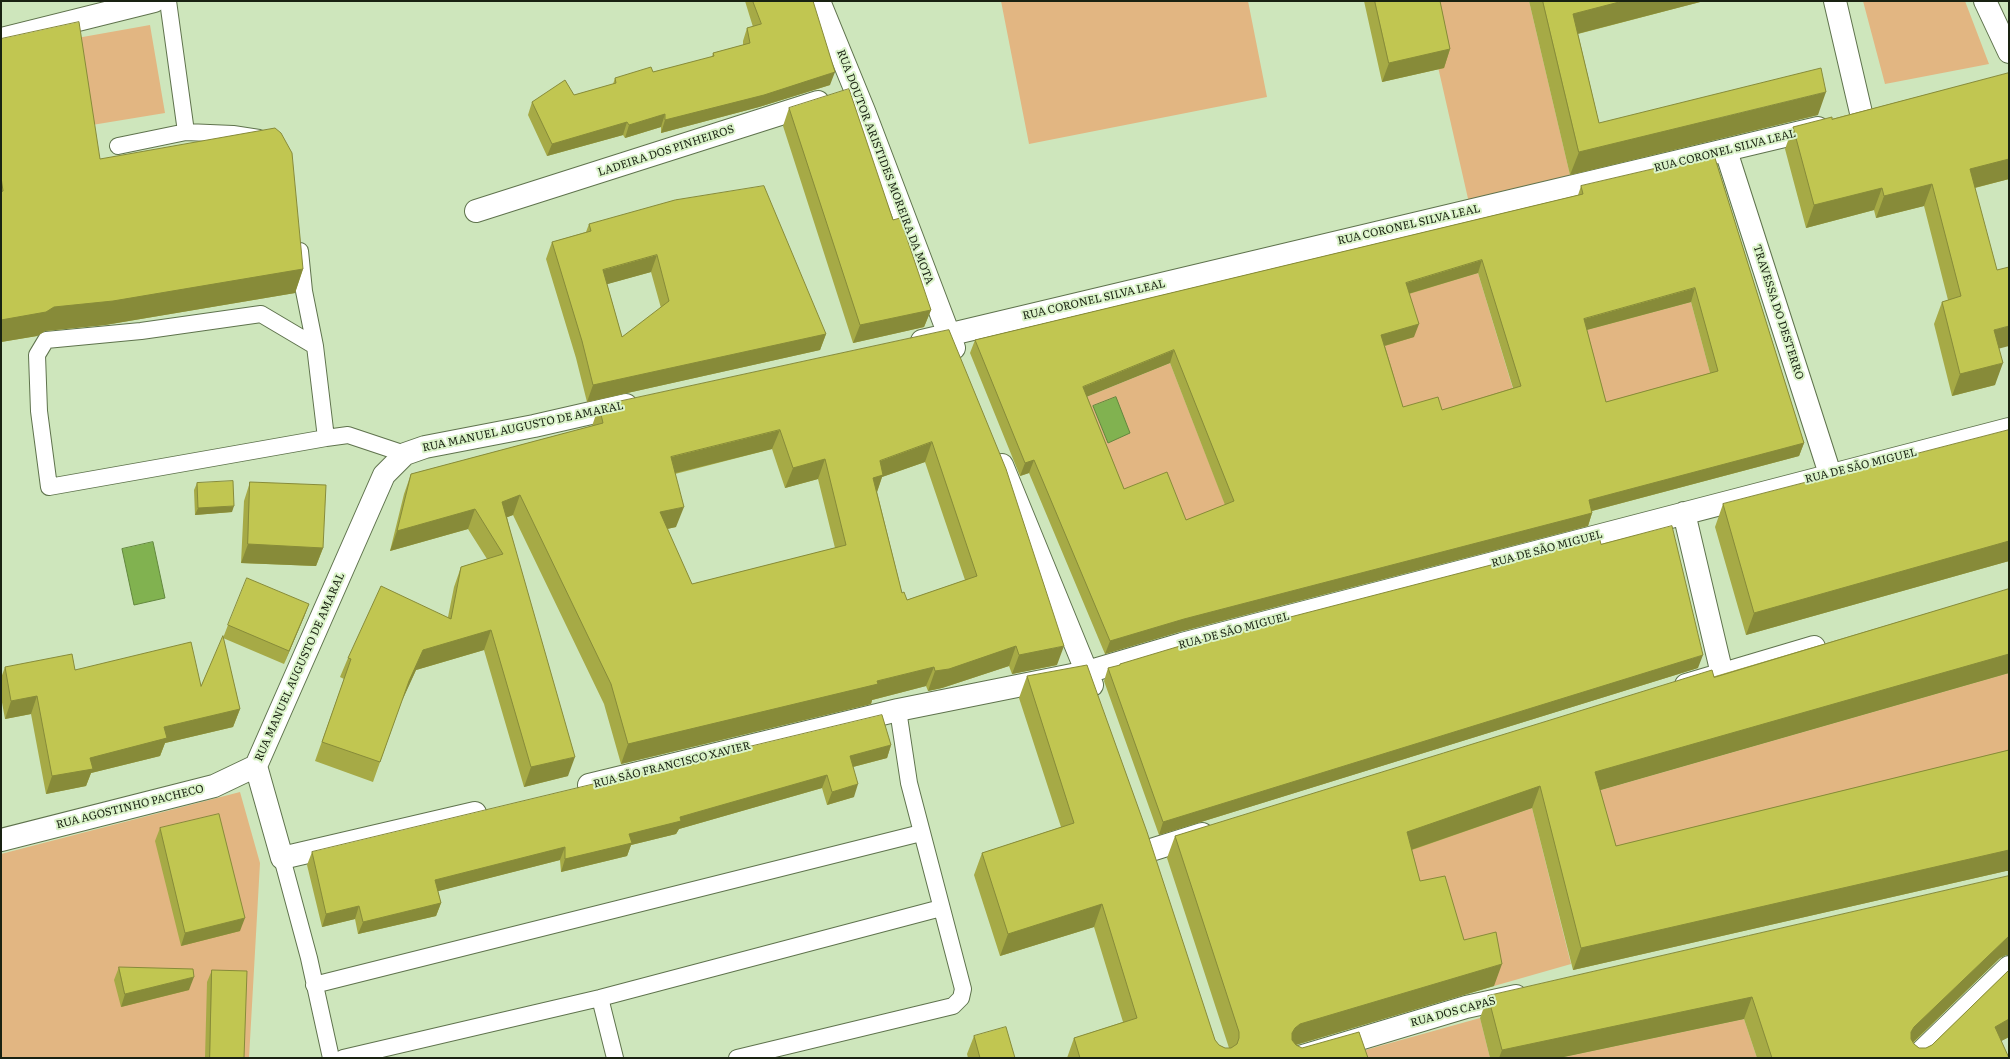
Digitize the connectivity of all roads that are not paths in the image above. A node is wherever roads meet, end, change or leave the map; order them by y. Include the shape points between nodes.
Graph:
1 (154, 1) edge
2 (168, 1) edge
3 (819, 1) edge
4 (1835, 1) edge
5 (1985, 1) edge
6 (1, 39) edge
7 (2009, 52) edge
8 (855, 90) junction
9 (1884, 112) edge
10 (1862, 117) junction
11 (186, 132) junction
12 (273, 145) edge
13 (118, 146) dead end
14 (1726, 151) junction
15 (476, 211) dead end
16 (299, 237) edge
17 (953, 334) junction
18 (901, 345) edge
19 (315, 346) junction
20 (961, 364) edge
21 (649, 400) edge
22 (2009, 429) edge
23 (326, 438) junction
24 (994, 445) edge
25 (405, 454) junction
26 (1830, 474) junction
27 (1684, 513) junction
28 (1836, 641) edge
29 (1087, 672) junction
30 (1722, 674) junction
31 (1669, 690) edge
32 (1097, 701) edge
33 (898, 710) junction
34 (256, 766) junction
35 (566, 791) edge
36 (496, 808) edge
37 (1219, 828) edge
38 (921, 833) junction
39 (1, 840) edge
40 (282, 858) junction
41 (1158, 872) edge
42 (941, 908) junction
43 (2009, 967) edge
44 (314, 985) junction
45 (1536, 991) edge
46 (600, 998) junction
47 (331, 1058) edge
48 (343, 1058) edge
49 (615, 1058) edge
50 (737, 1058) edge
51 (1296, 1058) edge
52 (1916, 1058) edge

1 - 6 street
2 - 11 lane
3 - 8 street, RUA DOUTOR ARISTIDES MOREIRA DA MOTA
4 - 10 street
5 - 7 street
8 - 15 street, LADEIRA DOS PINHEIROS
8 - 17 street, RUA DOUTOR ARISTIDES MOREIRA DA MOTA
9 - 10 street, RUA CORONEL SILVA LEAL
10 - 14 street, RUA CORONEL SILVA LEAL
11 - 12 lane via 262,138
11 - 13 lane
14 - 17 street, RUA CORONEL SILVA LEAL
14 - 26 street, TRAVESSA DO DESTERRO
16 - 19 lane via 304,291
17 - 18 street
17 - 20 street, RUA DOUTOR ARISTIDES MOREIRA DA MOTA
19 - 23 lane
19 - 23 lane via 261,314 141,331 46,340 37,354 39,410 49,487
21 - 25 street, RUA MANUEL AUGUSTO DE AMARAL via 534,426 425,446
22 - 26 street, RUA DE SÃO MIGUEL
23 - 25 lane via 348,435
24 - 29 street
25 - 34 street, RUA MANUEL AUGUSTO DE AMARAL via 384,475
26 - 27 street, RUA DE SÃO MIGUEL
27 - 29 street, RUA DE SÃO MIGUEL via 1198,640
27 - 30 street
28 - 30 street
29 - 32 street
29 - 33 street, RUA SÃO FRANCISCO XAVIER
30 - 31 street
33 - 35 street, RUA SÃO FRANCISCO XAVIER
33 - 38 lane via 909,784
34 - 39 street, RUA AGOSTINHO PACHECO via 214,786
34 - 40 street
36 - 40 street
37 - 41 street via 1148,842
38 - 42 lane
38 - 44 lane
40 - 44 lane
42 - 46 lane
42 - 50 lane via 963,989 961,998 953,1006
43 - 52 street
44 - 47 lane
45 - 51 street, RUA DOS CAPAS via 1466,1007
46 - 48 lane
46 - 49 lane

